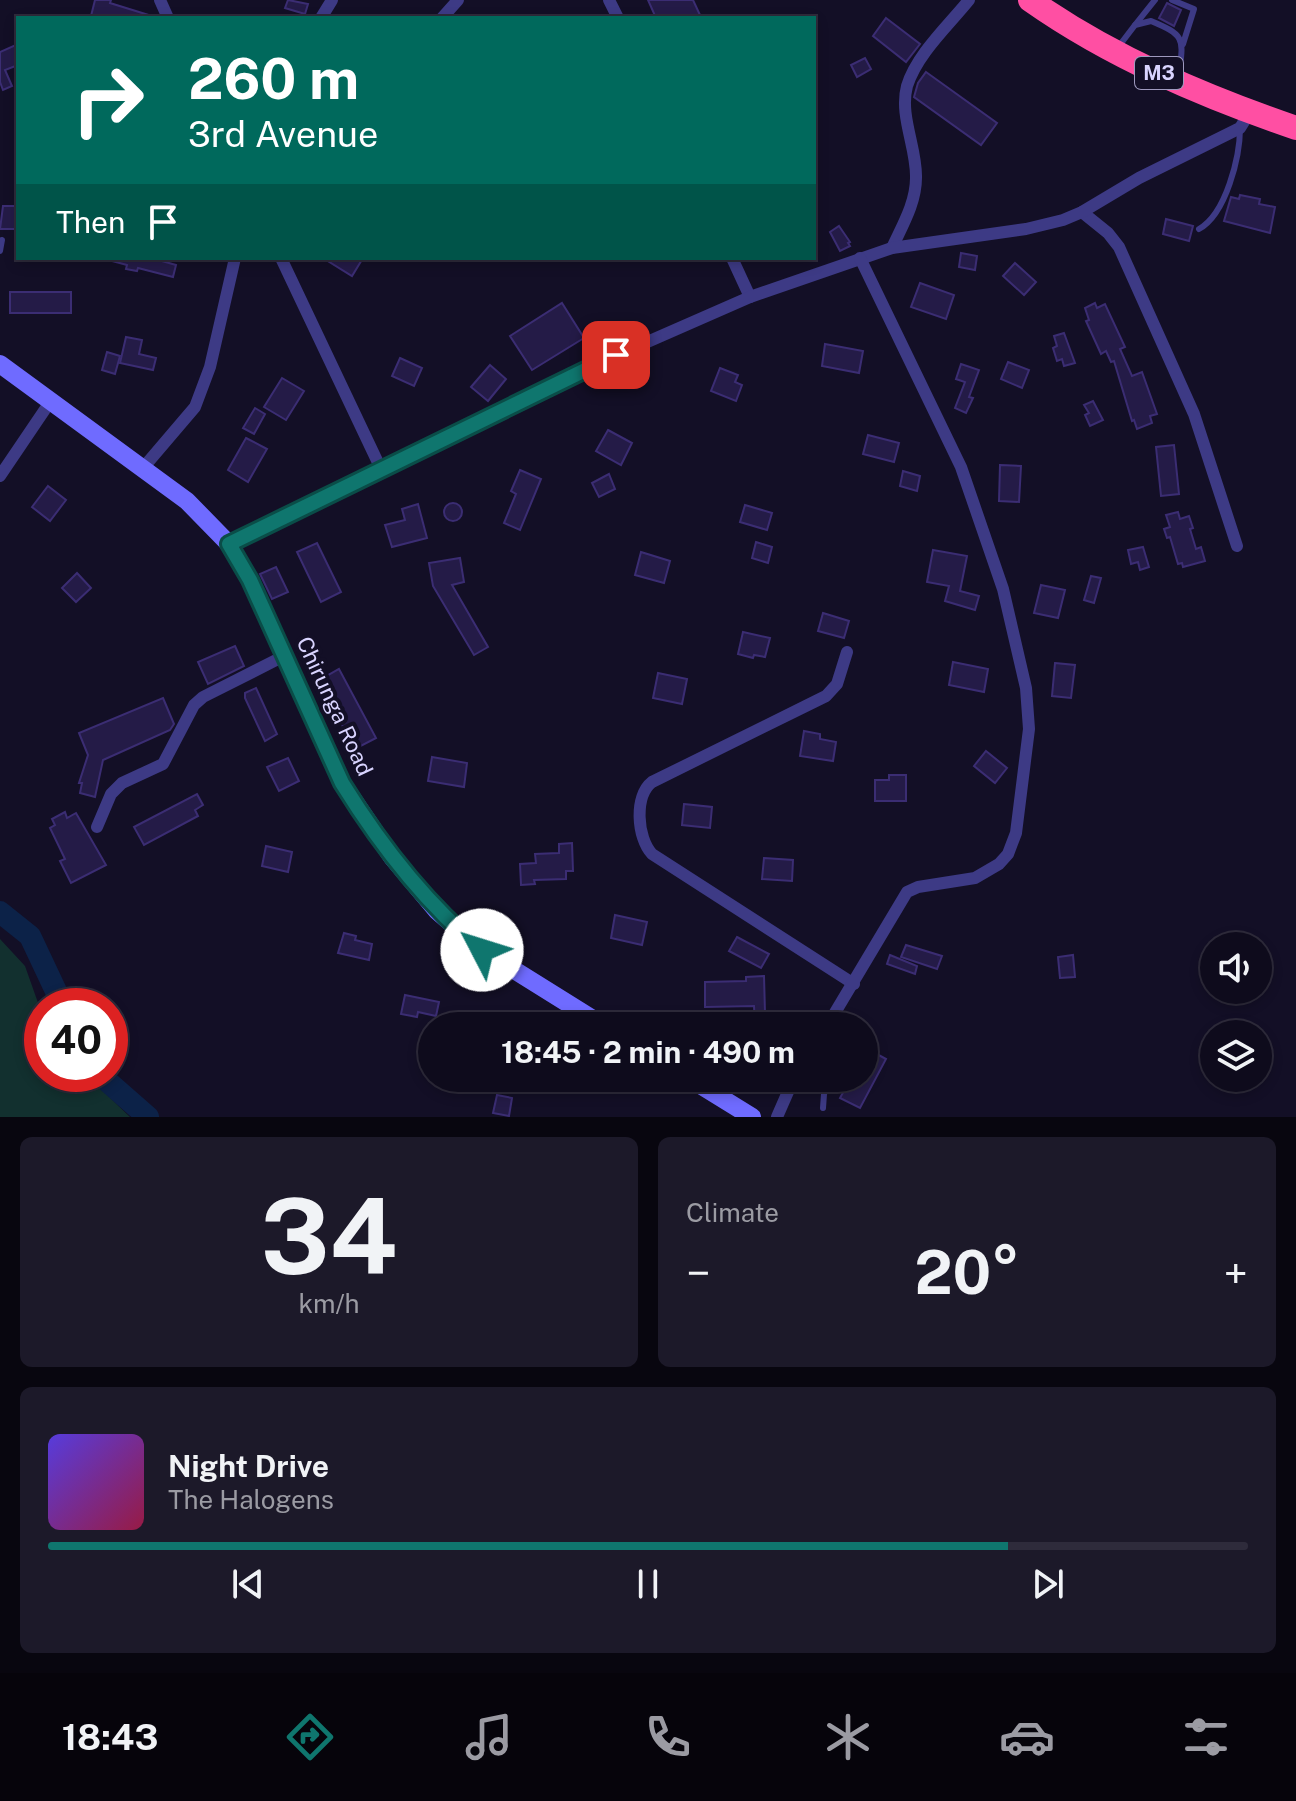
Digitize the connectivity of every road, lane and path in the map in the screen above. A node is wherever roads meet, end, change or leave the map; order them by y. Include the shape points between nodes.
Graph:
1 (458, 0) edge
2 (969, 0) edge
3 (1030, 0) edge
4 (1155, 0) edge
5 (1172, 0) edge
6 (444, 16) edge
7 (1135, 25) junction
8 (1183, 44) junction
9 (1115, 53) junction
10 (1178, 82) junction
11 (1245, 120) junction
12 (1296, 128) edge
13 (1082, 212) junction
14 (1199, 229) dead end
15 (2, 240) dead end
16 (892, 248) junction
17 (0, 251) edge
18 (860, 258) junction
19 (235, 260) edge
20 (282, 260) edge
21 (733, 260) edge
22 (750, 297) junction
23 (0, 364) edge
24 (50, 402) junction
25 (143, 468) junction
26 (381, 469) junction
27 (0, 476) edge
28 (229, 544) junction
29 (1237, 546) dead end
30 (847, 652) dead end
31 (284, 656) junction
32 (97, 827) dead end
33 (854, 984) junction
34 (582, 1012) edge
35 (836, 1012) edge
36 (712, 1092) edge
37 (788, 1092) edge
38 (825, 1092) edge
39 (823, 1108) dead end
40 (752, 1117) edge
41 (777, 1117) edge

1 - 6 street
2 - 16 street via 920,61 908,85 915,191
3 - 9 highway, M3
4 - 7 lane
5 - 8 lane via 1194,9
7 - 8 lane via 1151,21 1175,31
7 - 9 lane
8 - 10 lane
9 - 10 highway, M3
10 - 11 highway, M3
11 - 12 highway, M3
11 - 13 street
11 - 14 lane via 1240,153 1224,195 1213,217
13 - 16 street via 1026,229
13 - 29 street via 1119,247 1194,414
15 - 17 lane
16 - 18 street
18 - 22 street
18 - 33 street via 969,486 1003,589 1029,720 1016,833 1008,854 975,878 907,892
19 - 25 street via 210,367 195,407
20 - 26 street
21 - 22 street
22 - 26 street via 588,368
23 - 24 street, Chirunga Road
24 - 25 street, Chirunga Road
24 - 27 street
25 - 28 street, Chirunga Road via 187,501
26 - 28 street
28 - 31 street, Chirunga Road
30 - 33 street via 837,684 826,696 652,782 640,803 643,839 652,854
31 - 32 street via 194,705 163,764 122,783 111,794
31 - 34 street, Chirunga Road via 342,783 437,911 482,950
33 - 35 street
36 - 40 street
37 - 41 street
38 - 39 lane

